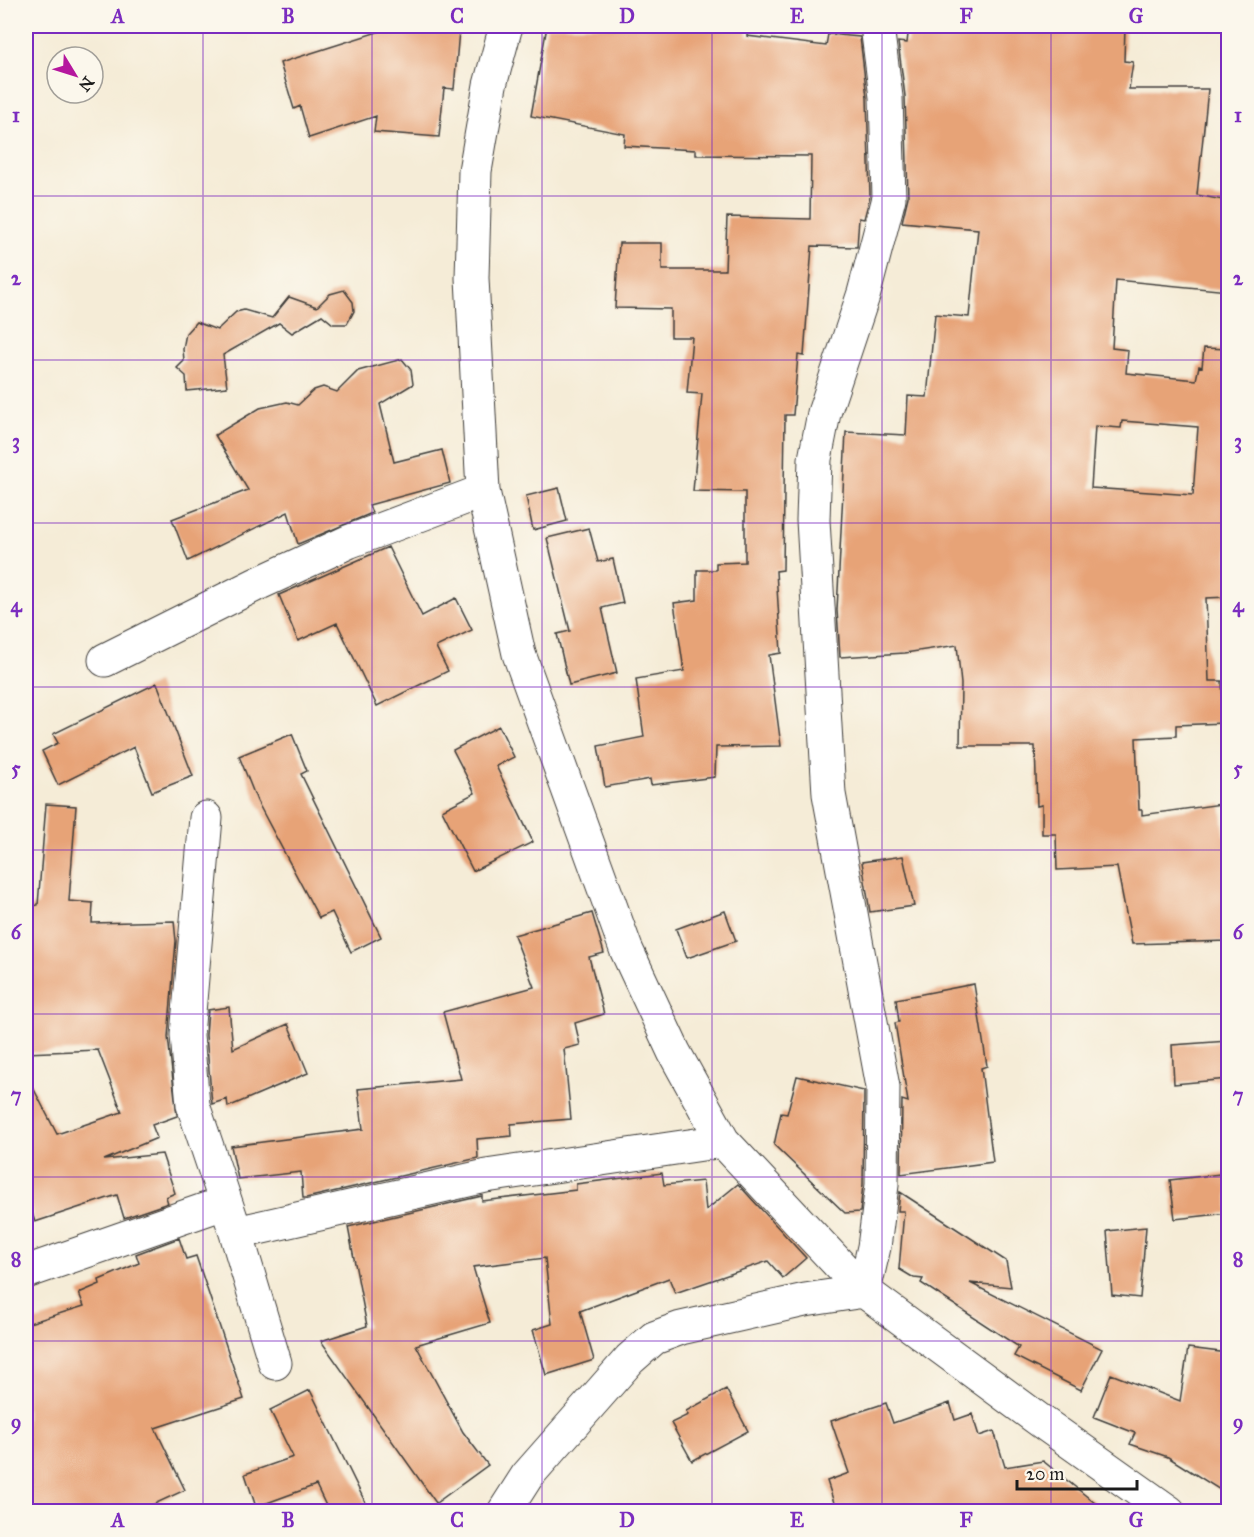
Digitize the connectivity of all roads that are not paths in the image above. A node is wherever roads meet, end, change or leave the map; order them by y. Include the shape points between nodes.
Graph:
1 (506, 26) edge
2 (877, 26) edge
3 (483, 491) junction
4 (105, 660) dead end
5 (206, 818) dead end
6 (723, 1141) junction
7 (230, 1218) junction
8 (26, 1272) edge
9 (864, 1291) junction
10 (274, 1363) dead end
11 (504, 1512) edge
12 (1169, 1512) edge

1 - 3 street via 490,85 475,171 472,278
2 - 9 street via 886,97 890,198 864,293 824,413 815,459 813,520 829,794 883,1087 882,1185
3 - 4 street via 348,542
3 - 6 street via 519,654 622,938 674,1052
5 - 7 street via 187,1035 188,1069 193,1105
6 - 7 street
6 - 9 street
7 - 8 street
7 - 10 street
9 - 11 street via 692,1325 654,1338 630,1359 527,1476
9 - 12 street

